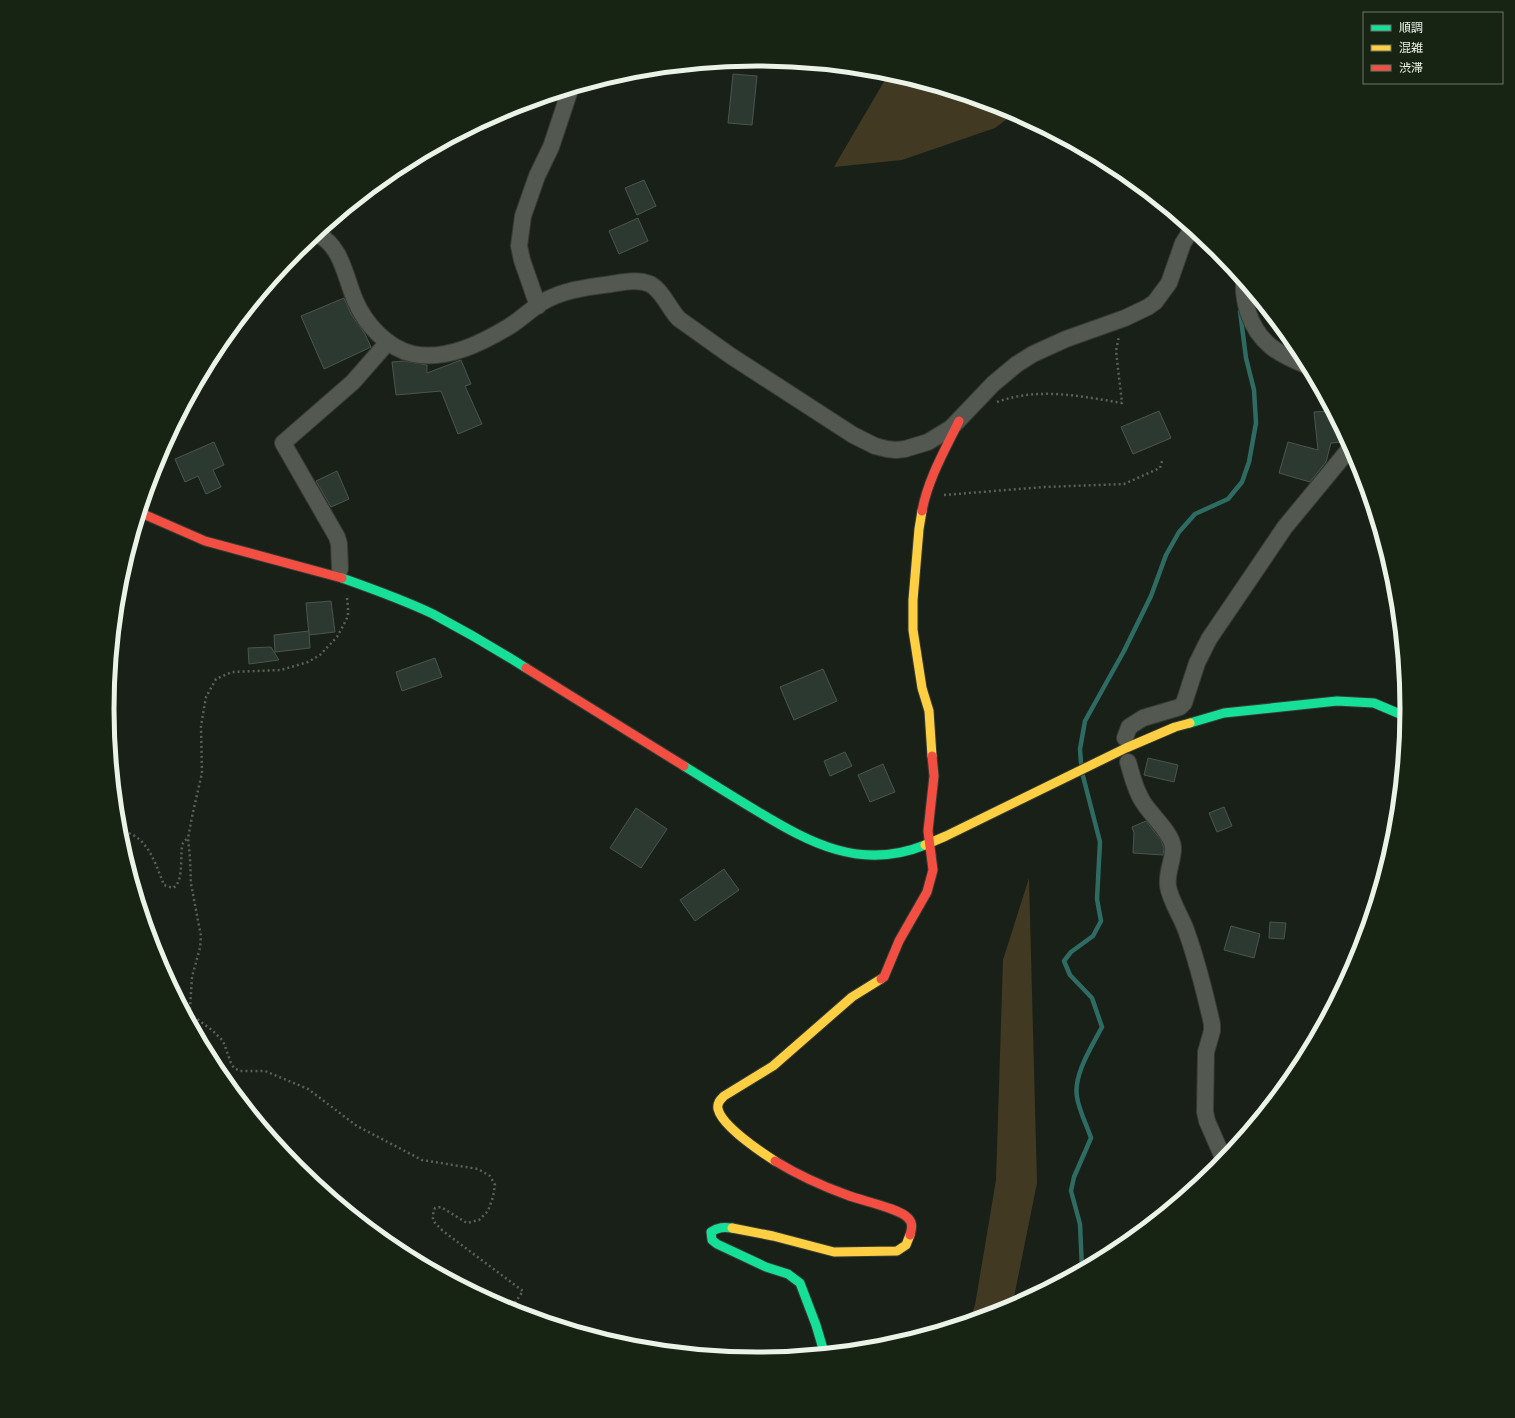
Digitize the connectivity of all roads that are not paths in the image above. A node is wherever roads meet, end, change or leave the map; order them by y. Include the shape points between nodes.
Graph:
1 (568, 95) edge
2 (1189, 233) edge
3 (322, 237) edge
4 (1244, 289) edge
5 (538, 306) junction
6 (388, 342) junction
7 (1298, 362) edge
8 (959, 421) junction
9 (1347, 452) edge
10 (145, 515) edge
11 (340, 569) dead end
12 (1400, 714) edge
13 (1126, 749) junction
14 (928, 843) junction
15 (1221, 1154) edge
16 (823, 1348) edge

1 - 5 street via 552,147 537,176 523,216 519,246
2 - 8 street via 1183,243 1169,283 1155,302 1124,318 1033,354 993,384
3 - 6 street via 337,253 361,312 379,335
4 - 7 street via 1252,325 1274,350
5 - 6 street via 510,326 457,352 426,356 412,353
5 - 8 street via 552,298 579,289 632,281 644,282 657,289 679,319 731,356 853,435 875,446 896,450 916,446 943,434
6 - 11 street via 352,382 283,443 337,537
8 - 14 street via 925,496 916,565 913,630 929,711 934,776
9 - 13 street via 1285,527 1209,639 1197,662 1184,703 1180,707 1143,718 1129,727
10 - 14 street via 205,540 330,574 432,614 496,649 784,827 819,846 843,853 868,856 893,854
12 - 13 street via 1374,703 1337,701 1224,713 1175,727
13 - 14 street
13 - 15 street via 1142,801 1166,831 1173,846 1167,878 1168,887 1193,950 1212,1024 1206,1052 1205,1112
14 - 16 street via 933,870 927,892 899,941 884,976 852,997 773,1066 719,1101 718,1108 725,1122 740,1136 792,1172 849,1196 900,1212 908,1218 912,1226 906,1245 897,1251 834,1252 725,1227 716,1228 711,1232 712,1240 717,1244 754,1262 788,1274 800,1283

